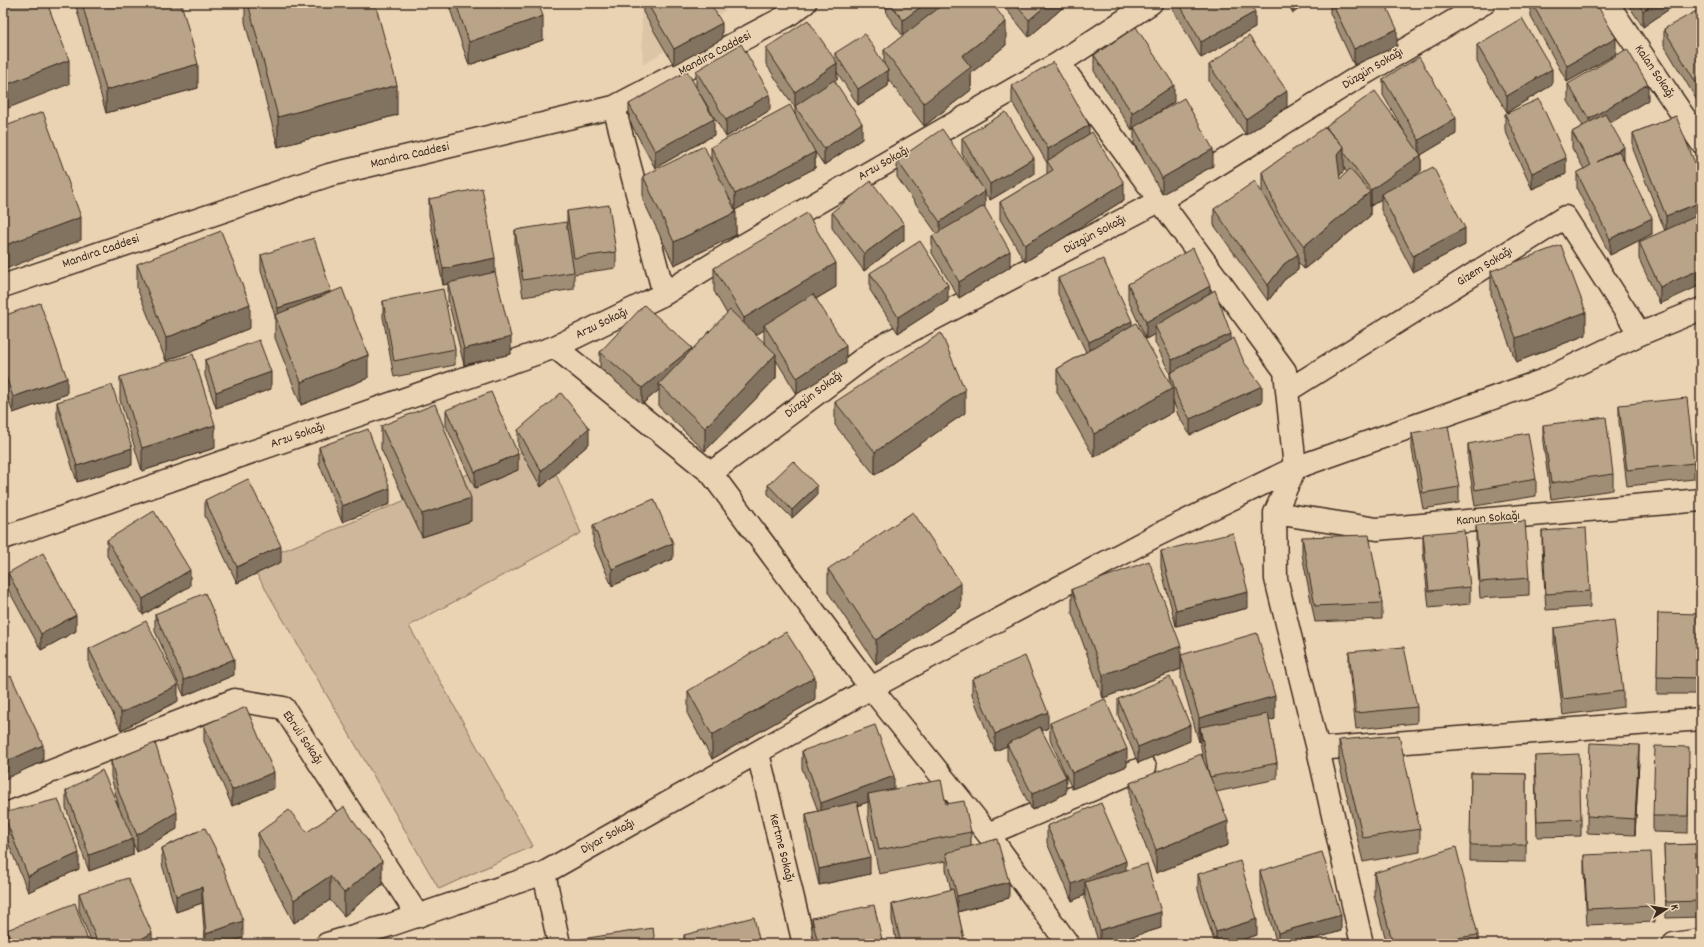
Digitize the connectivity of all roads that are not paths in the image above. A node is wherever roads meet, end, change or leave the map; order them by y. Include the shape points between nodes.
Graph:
1 (805, 3) edge
2 (1151, 3) edge
3 (1484, 3) edge
4 (1607, 3) edge
5 (1059, 63) junction
6 (614, 107) junction
7 (1699, 134) edge
8 (1161, 200) junction
9 (3, 286) edge
10 (664, 294) junction
11 (1701, 309) edge
12 (1640, 334) junction
13 (555, 347) junction
14 (1287, 392) junction
15 (1295, 468) junction
16 (711, 472) junction
17 (1701, 500) edge
18 (1275, 513) junction
19 (3, 538) edge
20 (871, 688) junction
21 (1701, 719) edge
22 (1318, 749) junction
23 (758, 752) junction
24 (1145, 767) dead end
25 (3, 790) edge
26 (988, 834) junction
27 (544, 873) junction
28 (418, 916) junction
29 (1701, 940) edge
30 (327, 944) edge
31 (560, 944) edge
32 (804, 944) edge
33 (1068, 944) edge
34 (1362, 944) edge
35 (1674, 944) edge

1 - 6 street, Mandıra Caddesi via 787,16
2 - 5 street, Arzu Sokağı
3 - 8 street, Düzgün Sokağı via 1355,79
4 - 7 street, Kalan Sokağı
5 - 8 street
5 - 10 street, Arzu Sokağı
6 - 9 street, Mandıra Caddesi via 329,175
6 - 10 street
8 - 14 street via 1285,371
8 - 16 street, Düzgün Sokağı via 876,349
10 - 13 street, Arzu Sokağı
11 - 12 street, Diyar Sokağı
12 - 14 street, Gizem Sokağı via 1565,217
12 - 15 street, Diyar Sokağı via 1544,380
13 - 16 street
13 - 19 street, Arzu Sokağı
14 - 15 street
15 - 18 street
15 - 20 street, Diyar Sokağı via 1157,536
16 - 20 street
17 - 18 street, Kanun Sokağı via 1377,529
18 - 22 street via 1276,579
20 - 23 street, Diyar Sokağı
20 - 26 street
21 - 22 street
22 - 34 street
23 - 27 street, Diyar Sokağı
23 - 32 street, Kertme Sokağı
24 - 26 street
25 - 28 street, Ebruli Sokağı via 236,700 284,708
26 - 33 street
27 - 28 street, Diyar Sokağı
27 - 31 street
28 - 30 street, Diyar Sokağı
29 - 35 street

